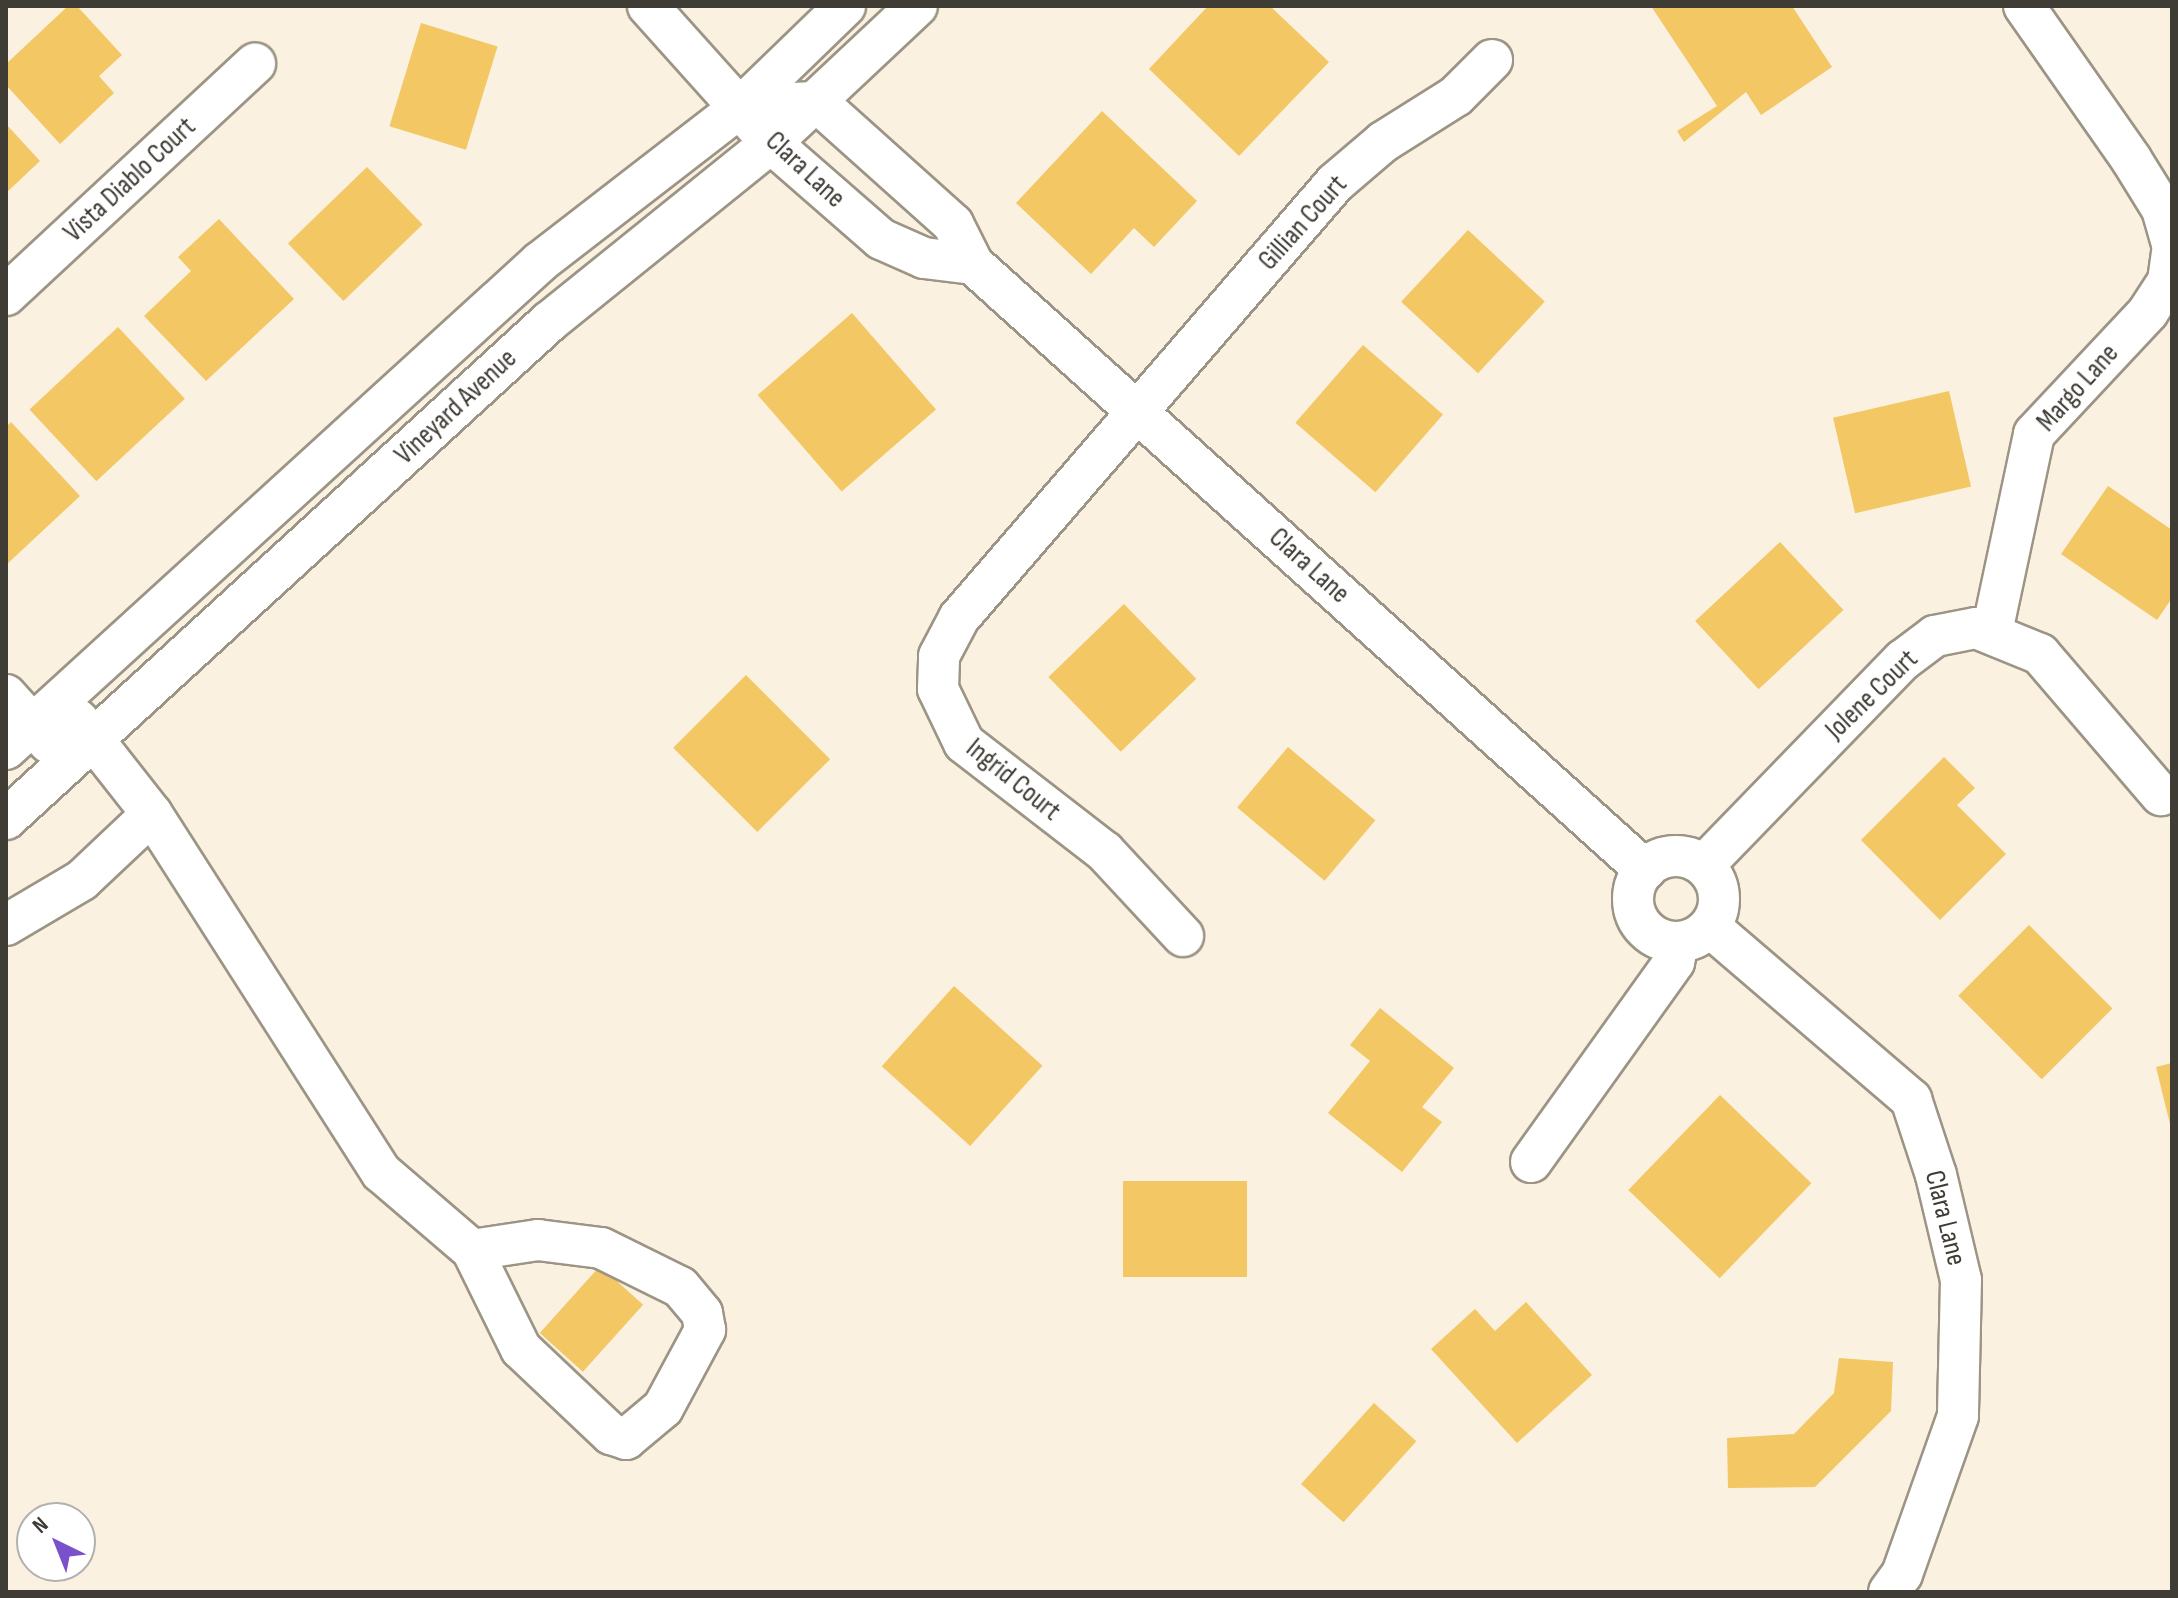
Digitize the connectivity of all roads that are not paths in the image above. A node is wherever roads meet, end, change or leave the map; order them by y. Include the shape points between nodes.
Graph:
1 (648, 6) edge
2 (845, 6) edge
3 (917, 6) edge
4 (2024, 6) edge
5 (1492, 60) dead end
6 (255, 64) dead end
7 (817, 102) junction
8 (743, 105) junction
9 (771, 143) junction
10 (2172, 243) edge
11 (2172, 251) edge
12 (973, 264) junction
13 (6, 295) edge
14 (1139, 411) junction
15 (1992, 632) junction
16 (6, 695) edge
17 (33, 725) edge
18 (81, 751) junction
19 (2161, 795) dead end
20 (152, 814) junction
21 (6, 819) edge
22 (1704, 865) junction
23 (1645, 870) junction
24 (6, 925) edge
25 (1694, 935) junction
26 (1183, 936) dead end
27 (1531, 1162) dead end
28 (472, 1250) junction
29 (1889, 1592) edge

1 - 8 street
2 - 8 street, Vineyard Avenue
3 - 7 street, Vineyard Avenue
4 - 10 street via 2131,159 2162,209
5 - 14 street, Gillian Court via 1456,96 1383,142 1335,183
6 - 13 street, Vista Diablo Court
7 - 8 street, Clara Lane
7 - 9 street, Vineyard Avenue
7 - 12 street, Clara Lane via 953,224
8 - 9 street, Clara Lane
8 - 17 street, Vineyard Avenue via 540,262
9 - 12 street, Clara Lane via 881,239 924,258
9 - 18 street, Vineyard Avenue via 549,322
11 - 15 street, Margo Lane via 2168,281 2148,312 2034,434
12 - 14 street, Clara Lane
14 - 23 street, Clara Lane
14 - 26 street, Ingrid Court via 959,618 939,656 938,689 964,743 1105,852
15 - 19 street, Jolene Court via 2040,654
15 - 22 street, Jolene Court via 1976,628 1935,636 1903,660
16 - 17 street
17 - 18 street
18 - 20 street
18 - 21 street, Vineyard Avenue
20 - 24 street via 82,880
20 - 28 street via 381,1172
22 - 23 street via 1675,855
22 - 25 street via 1720,891
23 - 25 street via 1633,889 1637,919 1649,934
25 - 27 street
25 - 29 street, Clara Lane via 1911,1099 1936,1175 1961,1280 1958,1416 1902,1574
28 - 28 street via 521,1349 596,1423 626,1439 663,1408 705,1330 702,1313 680,1287 601,1248 538,1240

